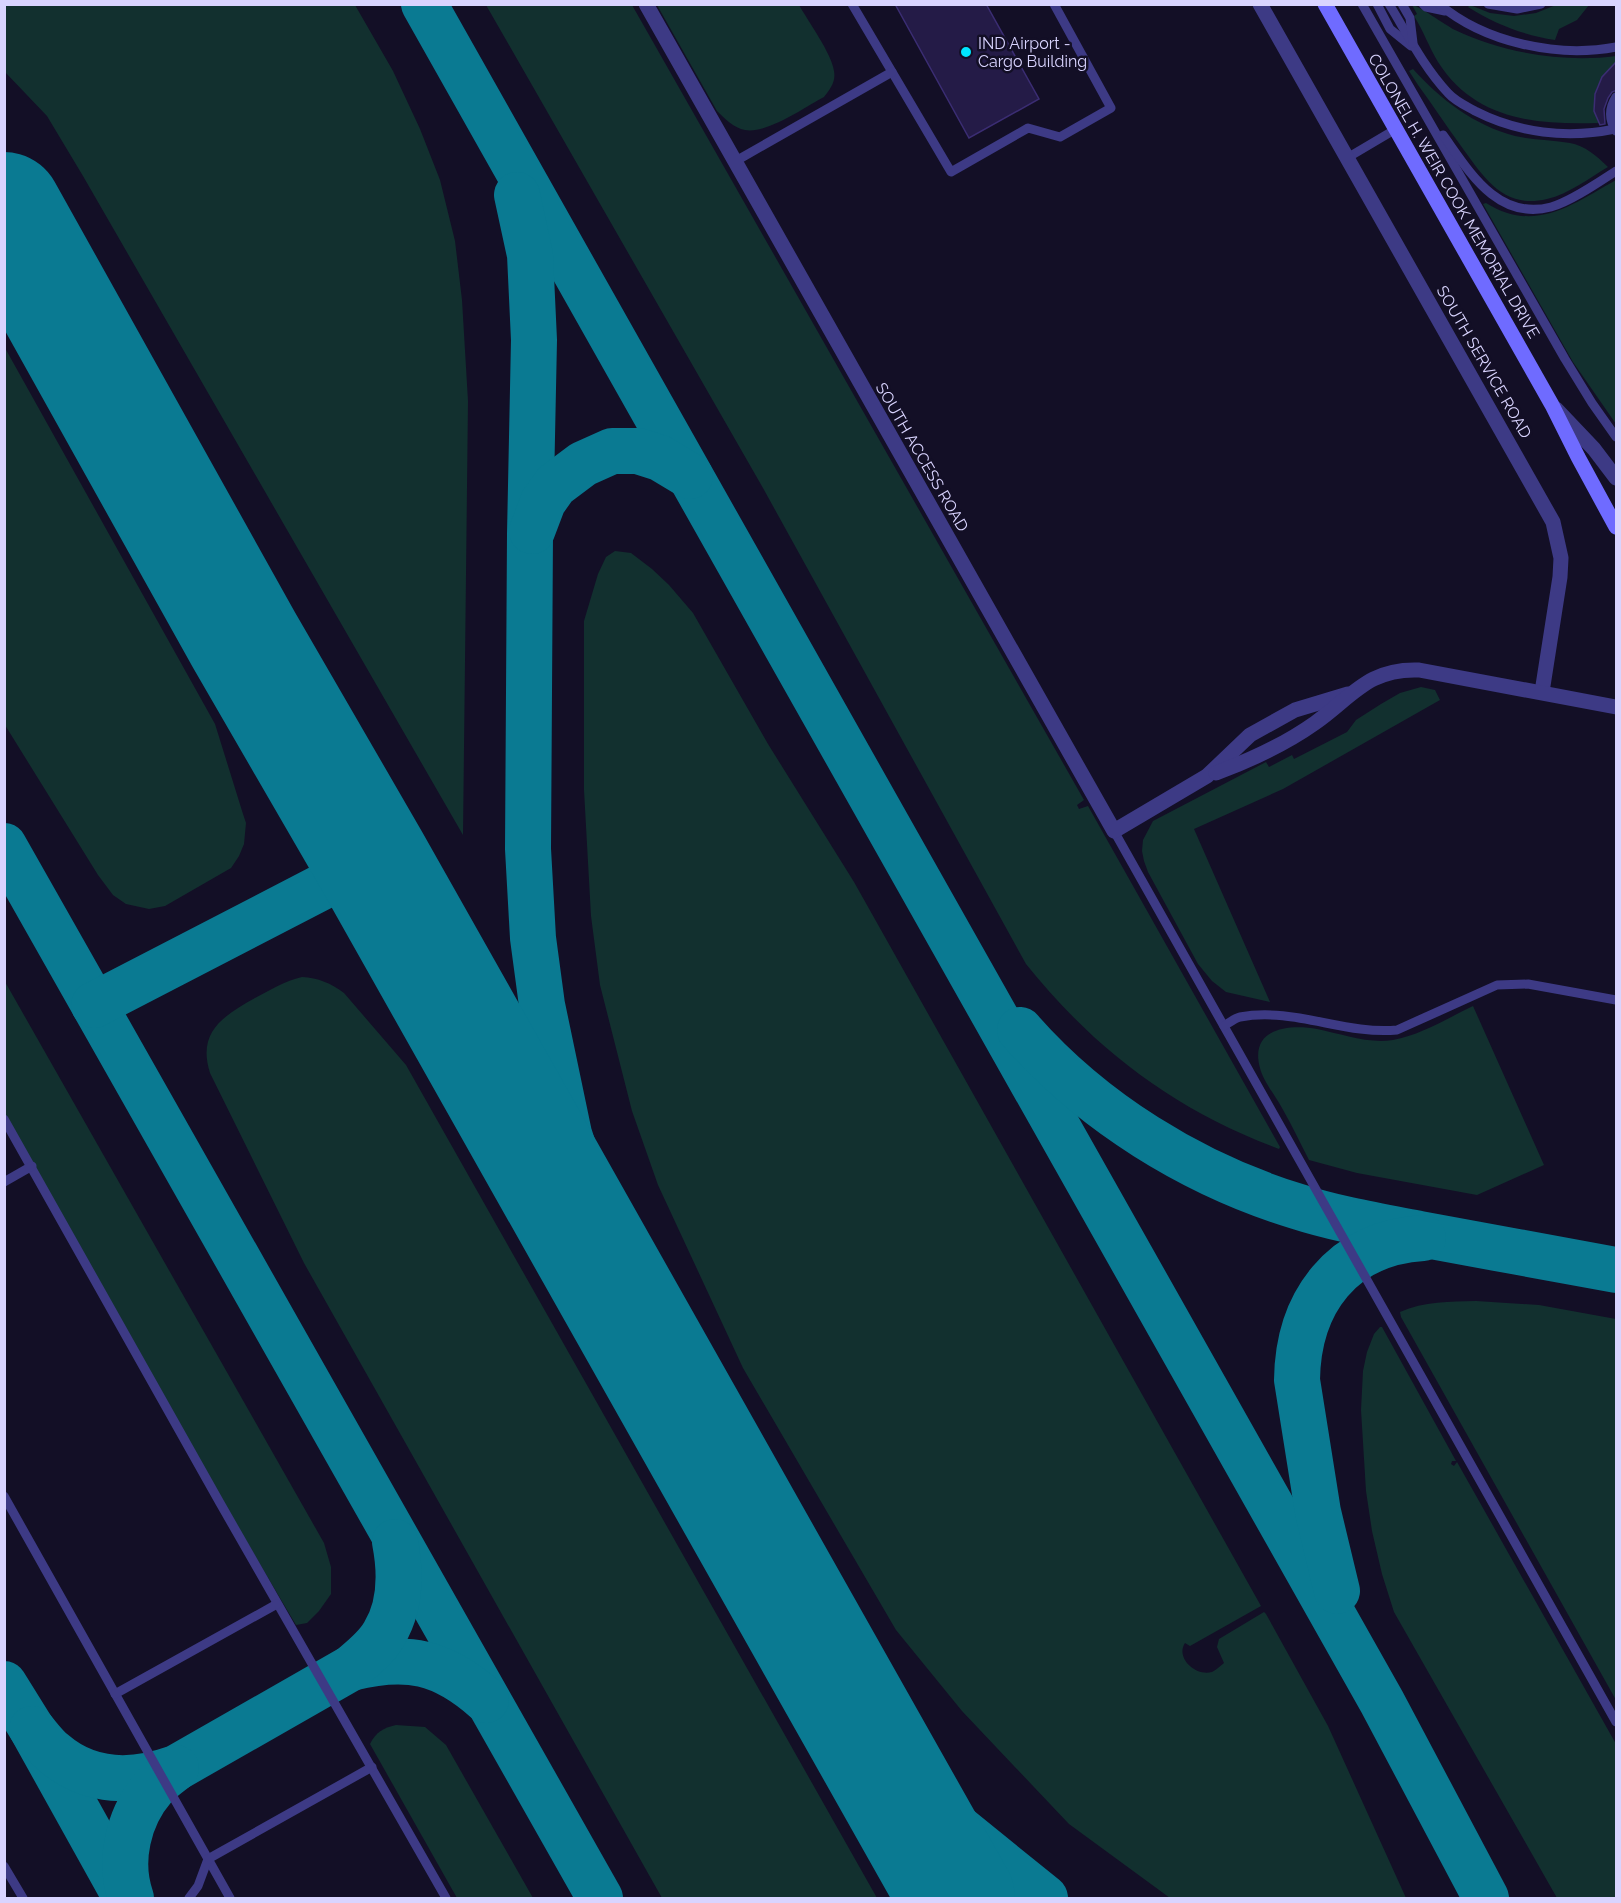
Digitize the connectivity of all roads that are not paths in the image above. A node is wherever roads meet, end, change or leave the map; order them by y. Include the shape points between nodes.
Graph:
1 (646, 4) edge
2 (852, 4) edge
3 (1054, 4) edge
4 (1260, 4) edge
5 (1325, 4) edge
6 (1362, 4) edge
7 (1377, 4) edge
8 (1389, 4) edge
9 (1402, 4) edge
10 (1423, 4) edge
11 (1439, 4) edge
12 (1488, 4) edge
13 (1541, 4) edge
14 (1446, 8) edge
15 (1617, 47) edge
16 (1414, 48) junction
17 (892, 72) junction
18 (1403, 76) junction
19 (1617, 97) edge
20 (1396, 129) junction
21 (1616, 130) edge
22 (1347, 158) junction
23 (734, 162) junction
24 (1617, 171) edge
25 (1552, 405) junction
26 (1617, 437) edge
27 (1617, 478) edge
28 (1617, 527) edge
29 (1542, 692) junction
30 (1348, 694) junction
31 (1617, 706) edge
32 (1207, 776) junction
33 (1114, 831) junction
34 (1617, 1000) edge
35 (1224, 1026) junction
36 (4, 1119) edge
37 (32, 1166) junction
38 (4, 1182) edge
39 (4, 1496) edge
40 (277, 1604) junction
41 (115, 1694) junction
42 (1617, 1722) edge
43 (372, 1767) junction
44 (208, 1859) junction
45 (4, 1866) edge
46 (23, 1899) edge
47 (189, 1899) edge
48 (230, 1899) edge
49 (446, 1899) edge

1 - 23 street, SOUTH ACCESS ROAD
2 - 17 lane
3 - 17 lane via 1111,108 1060,137 1028,128 951,172
4 - 22 street, SOUTH SERVICE ROAD
5 - 20 street, COLONEL H. WEIR COOK MEMORIAL DRIVE
6 - 18 lane
7 - 16 lane via 1390,29
8 - 16 lane
9 - 16 lane via 1410,18
10 - 14 lane
11 - 14 lane
12 - 13 lane via 1517,9
14 - 15 lane via 1501,38 1522,44 1572,52
16 - 21 lane via 1450,96 1491,119 1528,131 1568,134
17 - 23 lane
18 - 24 lane via 1476,182 1509,204 1553,207
18 - 26 lane via 1565,359
19 - 21 lane via 1610,113
20 - 22 lane
20 - 25 street, COLONEL H. WEIR COOK MEMORIAL DRIVE
22 - 29 street, SOUTH SERVICE ROAD via 1553,522 1561,558
23 - 33 street, SOUTH ACCESS ROAD
25 - 27 street
25 - 28 street, COLONEL H. WEIR COOK MEMORIAL DRIVE
29 - 30 street via 1404,670 1390,671
29 - 31 street
30 - 32 street via 1315,723 1262,756
30 - 32 street via 1295,710 1250,735
32 - 33 street
33 - 35 lane
34 - 35 lane via 1528,984 1497,985 1397,1030 1358,1029 1287,1015 1239,1017
35 - 42 lane
36 - 37 lane
37 - 38 lane
37 - 40 lane
39 - 41 lane
40 - 41 lane
40 - 43 lane
41 - 44 lane
43 - 44 lane
43 - 49 lane
44 - 47 lane
44 - 48 lane
45 - 46 lane

